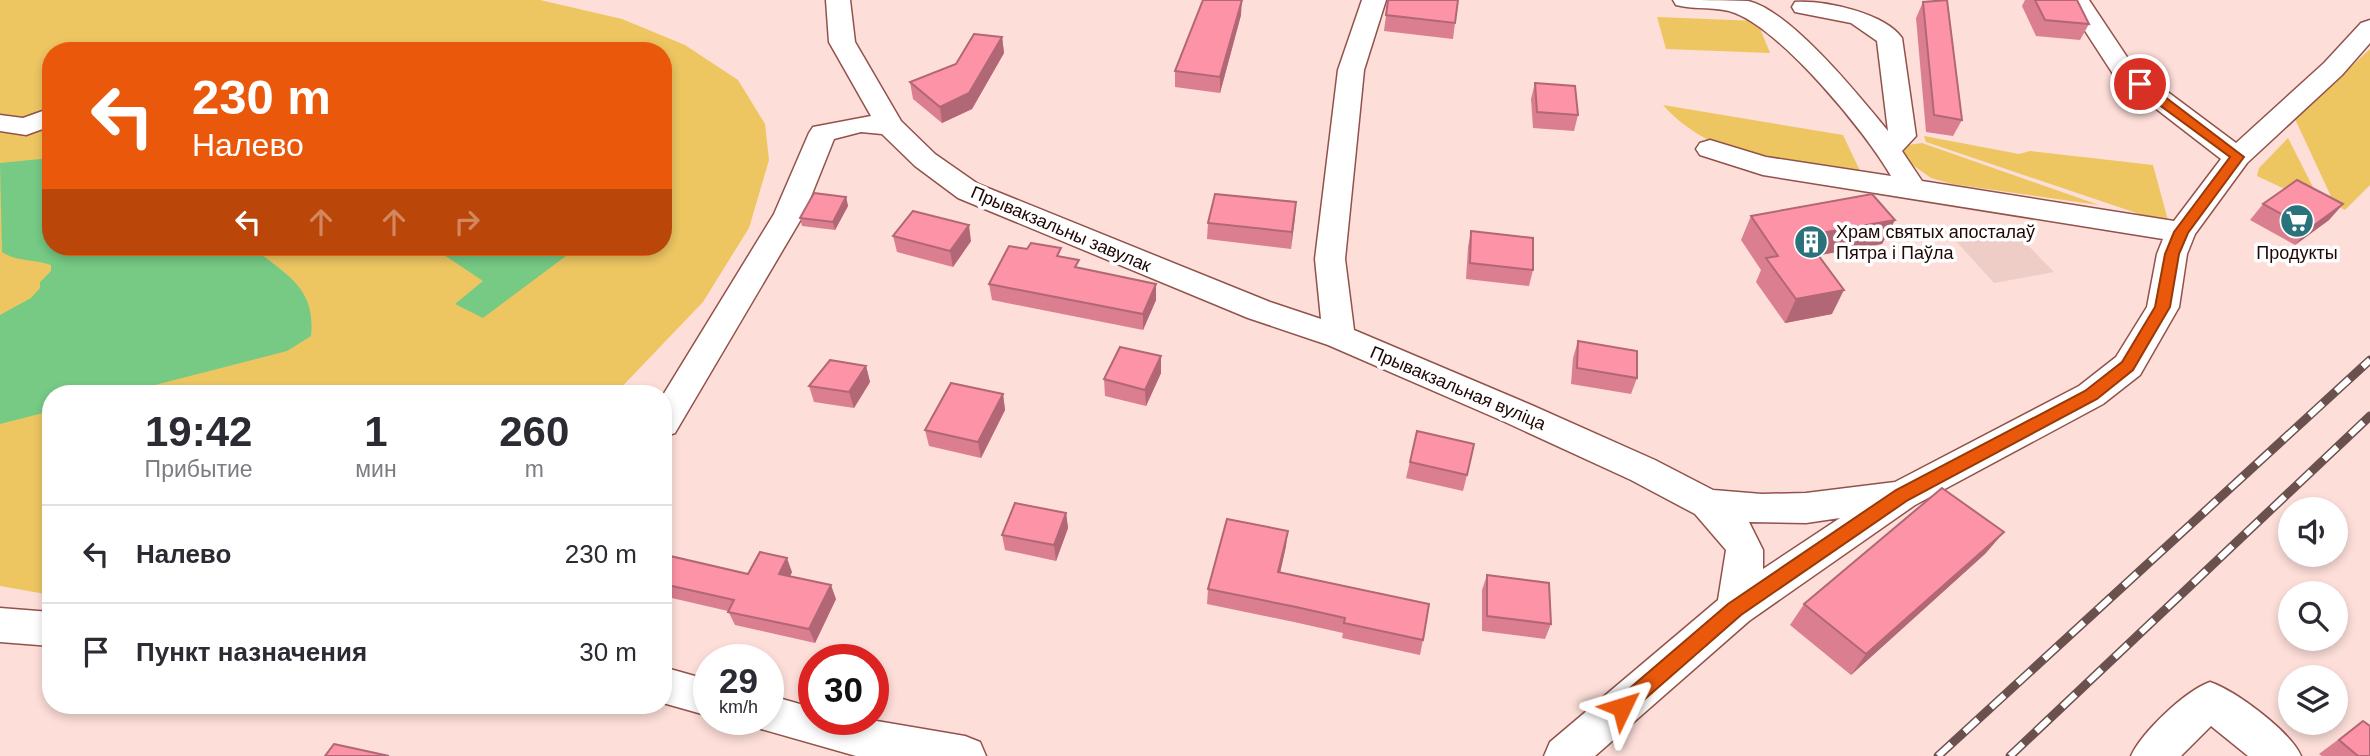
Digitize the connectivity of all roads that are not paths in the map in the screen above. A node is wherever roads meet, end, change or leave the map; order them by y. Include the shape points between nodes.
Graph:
1 (838, 0) edge
2 (1374, 0) edge
3 (1685, 0) edge
4 (2077, 0) edge
5 (1804, 7) dead end
6 (2370, 28) edge
7 (42, 120) edge
8 (0, 123) edge
9 (890, 127) junction
10 (1710, 149) dead end
11 (1887, 149) junction
12 (2237, 157) junction
13 (1912, 189) junction
14 (2181, 232) junction
15 (1339, 337) junction
16 (672, 409) edge
17 (1902, 495) junction
18 (1707, 504) junction
19 (1735, 609) junction
20 (0, 625) edge
21 (42, 628) edge
22 (672, 688) edge
23 (693, 693) edge
24 (784, 719) edge
25 (965, 756) edge
26 (1565, 756) edge
27 (2152, 756) edge
28 (2280, 756) edge

1 - 9 street, Прывакзальны завулак via 842,42
2 - 15 street via 1351,70 1330,259
3 - 11 street via 1743,7 1775,26 1871,125
4 - 12 street via 2124,71
5 - 11 street via 1859,17 1889,38 1902,136
6 - 12 street via 2342,61
7 - 8 street via 26,127
9 - 15 street, Прывакзальны завулак via 968,191 1259,310
9 - 16 street via 860,124 823,133 789,214
10 - 13 street via 1763,166
11 - 13 street
12 - 14 street
13 - 14 street
14 - 17 street via 2172,254 2163,307 2128,366 2091,395
15 - 18 street, Прывакзальная вуліца via 1593,447
17 - 18 street, Прывакзальная вуліца via 1806,508
17 - 19 street
18 - 19 street via 1737,532 1747,554
19 - 26 street
20 - 21 street
22 - 23 street
24 - 25 street via 839,734
27 - 28 street via 2210,700

